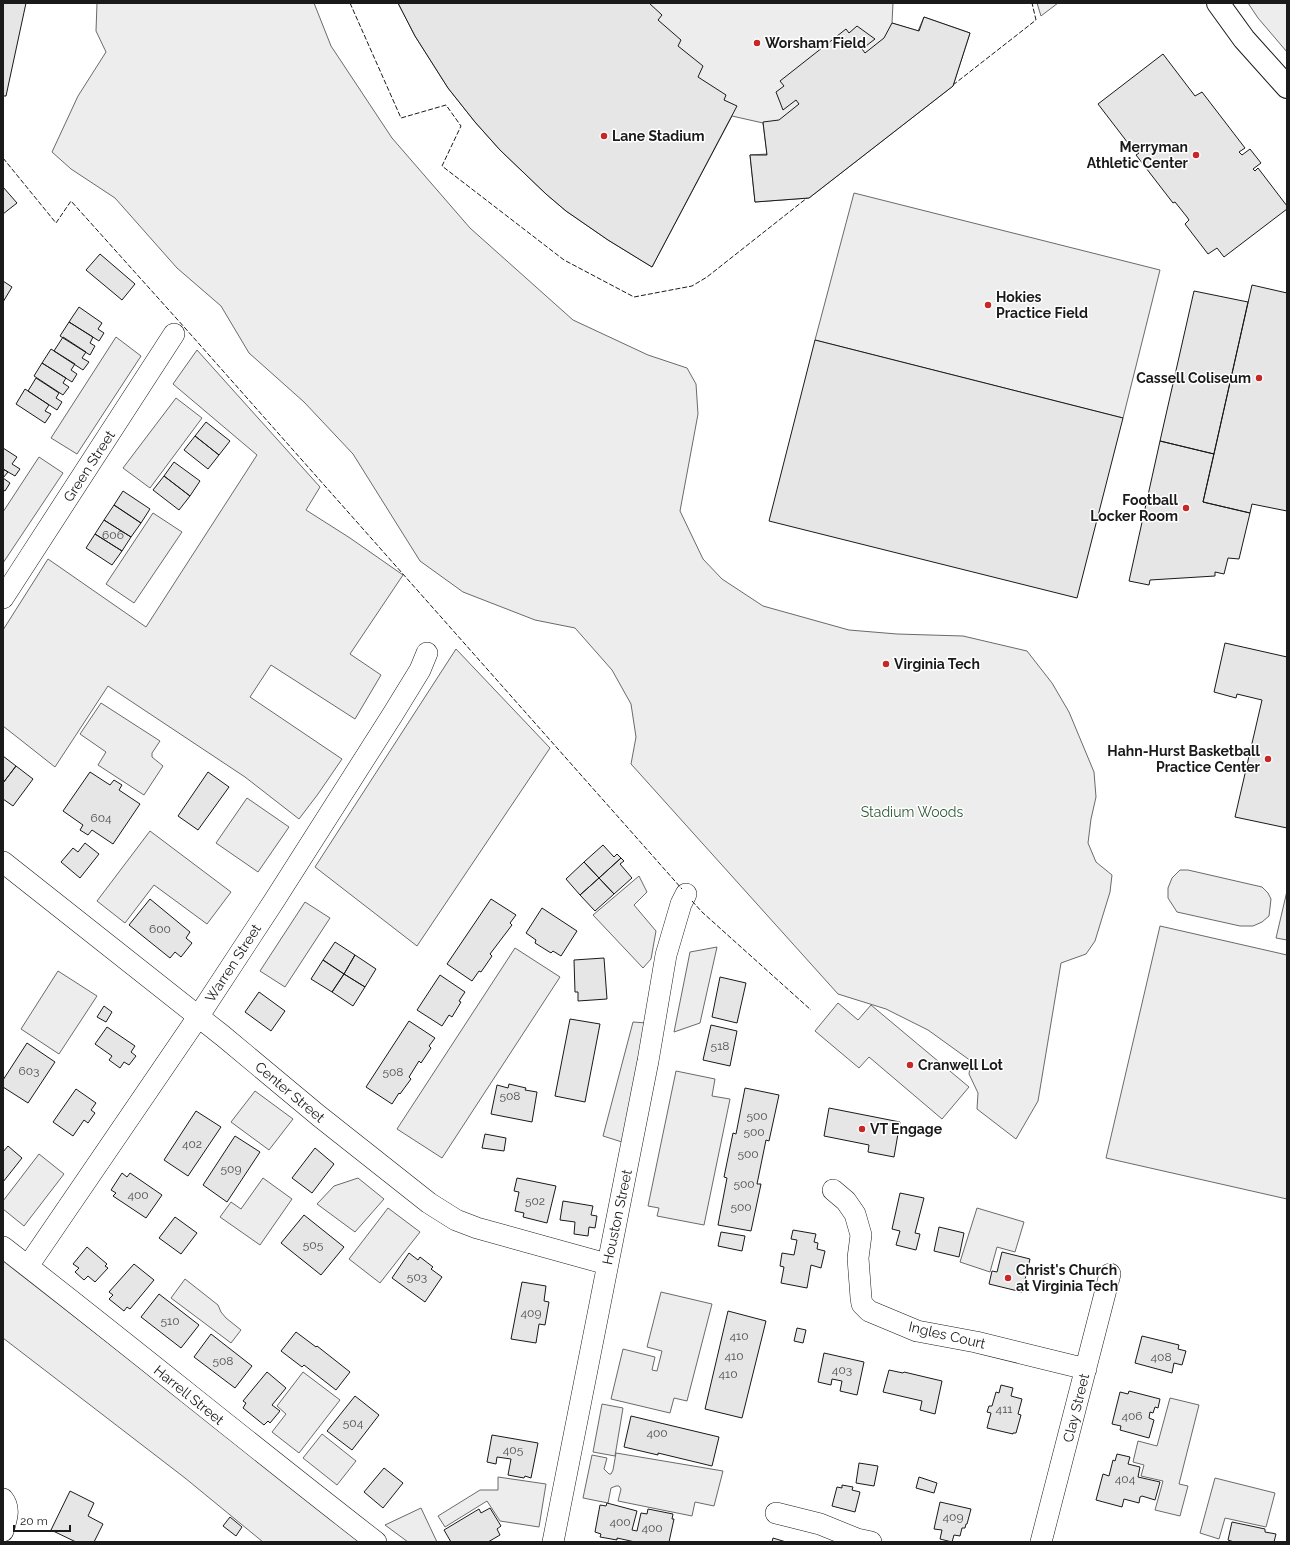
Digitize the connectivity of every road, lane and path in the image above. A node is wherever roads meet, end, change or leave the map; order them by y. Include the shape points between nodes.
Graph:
1 (1218, 3) edge
2 (1287, 87) edge
3 (174, 334) dead end
4 (3, 598) edge
5 (427, 653) dead end
6 (3, 862) edge
7 (686, 894) dead end
8 (198, 1016) junction
9 (833, 1190) dead end
10 (3, 1247) edge
11 (608, 1264) junction
12 (28, 1266) junction
13 (1110, 1274) dead end
14 (1086, 1369) junction
15 (4, 1499) edge
16 (776, 1513) dead end
17 (3, 1531) edge
18 (376, 1542) edge
19 (553, 1542) edge
20 (871, 1542) edge
21 (1042, 1542) edge

1 - 2 main road via 1244,39
3 - 4 street, Green Street
5 - 8 street, Warren Street via 420,670 393,714
6 - 8 street, Center Street
7 - 11 street, Houston Street via 666,956 647,1068
8 - 11 street, Center Street via 319,1116 445,1214 499,1235
8 - 12 street, Warren Street
9 - 14 street, Ingles Court via 846,1201 855,1214 861,1235 858,1258 861,1298 862,1304 869,1311 917,1331 976,1342
10 - 12 street, Harrell Street
11 - 19 street, Houston Street
12 - 18 street, Harrell Street
13 - 14 street, Clay Street
14 - 21 street, Clay Street
15 - 17 street via 8,1512
16 - 20 street via 820,1524

